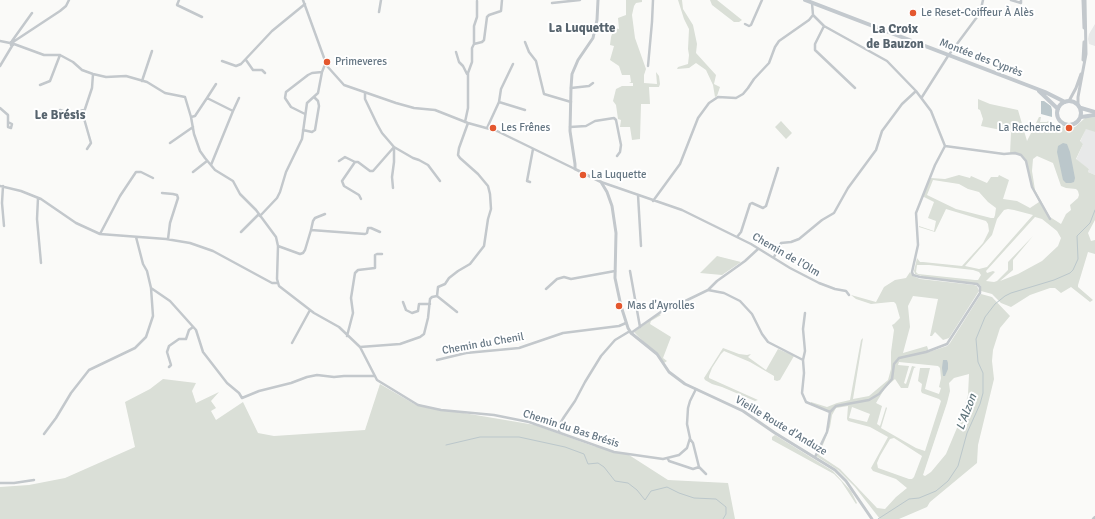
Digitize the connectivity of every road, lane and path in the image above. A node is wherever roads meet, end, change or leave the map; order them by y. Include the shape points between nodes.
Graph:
1 (69, 0) edge
2 (178, 0) edge
3 (303, 0) edge
4 (381, 0) edge
5 (502, 0) edge
6 (580, 0) edge
7 (598, 0) edge
8 (653, 0) edge
9 (762, 0) edge
10 (805, 0) edge
11 (983, 0) edge
12 (1011, 0) edge
13 (1021, 0) edge
14 (1084, 0) edge
15 (477, 1) edge
16 (552, 3) dead end
17 (812, 3) junction
18 (305, 4) junction
19 (379, 12) dead end
20 (32, 13) dead end
21 (813, 15) junction
22 (202, 17) dead end
23 (745, 24) dead end
24 (824, 26) junction
25 (0, 41) edge
26 (525, 42) dead end
27 (12, 43) junction
28 (474, 44) junction
29 (152, 51) dead end
30 (456, 52) dead end
31 (60, 55) junction
32 (948, 56) junction
33 (246, 60) junction
34 (222, 61) dead end
35 (326, 62) junction
36 (513, 64) dead end
37 (0, 66) edge
38 (648, 66) dead end
39 (322, 72) junction
40 (265, 73) dead end
41 (93, 74) junction
42 (468, 76) junction
43 (142, 81) junction
44 (593, 83) dead end
45 (216, 84) dead end
46 (40, 85) dead end
47 (571, 88) junction
48 (855, 88) dead end
49 (1039, 90) junction
50 (916, 91) junction
51 (365, 93) junction
52 (314, 97) junction
53 (922, 97) junction
54 (207, 98) junction
55 (239, 98) dead end
56 (1067, 101) junction
57 (499, 102) junction
58 (571, 102) junction
59 (1079, 106) junction
60 (0, 108) edge
61 (1058, 109) junction
62 (60, 110) dead end
63 (84, 110) junction
64 (525, 110) dead end
65 (233, 111) junction
66 (305, 114) junction
67 (1095, 114) edge
68 (1081, 117) junction
69 (191, 118) junction
70 (8, 122) dead end
71 (466, 122) junction
72 (193, 127) junction
73 (570, 127) junction
74 (487, 128) junction
75 (303, 130) junction
76 (170, 142) dead end
77 (945, 146) junction
78 (394, 147) junction
79 (87, 149) dead end
80 (532, 149) junction
81 (617, 156) dead end
82 (207, 161) junction
83 (340, 161) dead end
84 (355, 162) junction
85 (211, 166) junction
86 (778, 168) dead end
87 (575, 169) junction
88 (194, 172) dead end
89 (153, 178) dead end
90 (440, 181) dead end
91 (530, 182) dead end
92 (600, 182) junction
93 (2, 186) edge
94 (393, 188) dead end
95 (162, 193) dead end
96 (638, 195) junction
97 (38, 198) junction
98 (361, 199) dead end
99 (653, 200) junction
100 (325, 214) dead end
101 (259, 215) junction
102 (1050, 218) dead end
103 (4, 226) dead end
104 (311, 230) junction
105 (241, 232) dead end
106 (380, 232) dead end
107 (100, 234) junction
108 (136, 237) junction
109 (738, 237) junction
110 (168, 239) junction
111 (278, 246) junction
112 (642, 246) dead end
113 (758, 248) junction
114 (382, 254) dead end
115 (774, 257) junction
116 (41, 263) dead end
117 (615, 271) junction
118 (630, 271) dead end
119 (278, 283) junction
120 (151, 288) junction
121 (546, 289) dead end
122 (708, 290) junction
123 (849, 295) dead end
124 (437, 296) junction
125 (403, 302) dead end
126 (430, 304) junction
127 (310, 310) junction
128 (457, 312) dead end
129 (804, 314) dead end
130 (626, 324) junction
131 (193, 327) junction
132 (640, 327) junction
133 (630, 332) junction
134 (348, 336) junction
135 (292, 344) dead end
136 (360, 347) junction
137 (436, 360) dead end
138 (802, 360) junction
139 (169, 367) dead end
140 (375, 376) junction
141 (696, 389) junction
142 (830, 412) junction
143 (560, 432) junction
144 (44, 434) dead end
145 (690, 438) junction
146 (815, 457) junction
147 (668, 459) junction
148 (699, 467) junction
149 (706, 474) dead end
150 (34, 480) dead end
151 (0, 483) edge
152 (872, 519) edge

1 - 27 street via 60,11
2 - 22 street via 177,5
3 - 18 street
4 - 19 street
5 - 28 street via 501,11 488,17 484,40
6 - 16 street
7 - 47 street via 595,30 591,42 575,66
8 - 38 street
9 - 23 street via 751,25
10 - 17 main road, Montée des Cyprès
11 - 32 street via 980,13
12 - 13 street via 1022,3
14 - 56 street via 1081,74 1076,88
14 - 59 street via 1086,54 1078,98
15 - 28 street
17 - 21 street
17 - 32 main road, Montée des Cyprès
18 - 33 street via 272,31
18 - 35 street
20 - 27 street
21 - 24 street
21 - 99 street via 779,40 769,63 746,91 736,98 718,97 709,102 698,118 680,164
24 - 48 street via 815,44 815,50
24 - 50 street via 887,61
25 - 27 street
26 - 58 street via 536,61 544,94
27 - 31 street via 44,55
27 - 37 street
28 - 42 street
29 - 43 street
30 - 42 street
31 - 41 street via 82,70
31 - 46 street via 50,81
32 - 49 main road, Montée des Cyprès
32 - 53 street
33 - 34 street via 236,66
33 - 40 street via 253,70 262,70
35 - 39 street
35 - 51 street via 340,81
36 - 57 street via 501,89
39 - 52 street via 318,93
39 - 66 street via 308,75 286,92 285,98 292,107
41 - 43 street via 126,76
41 - 63 street via 92,88
42 - 71 street
43 - 69 street via 165,93 185,97
44 - 47 street via 589,86
45 - 54 street
47 - 58 street
49 - 56 main road, Montée des Cyprès
49 - 61 main road, Montée des Cyprès
50 - 53 street
50 - 115 street via 902,104 882,131 876,150 834,212 799,239 781,243
51 - 71 street via 396,104 436,110
51 - 78 street via 365,99 377,124
52 - 66 street via 308,101
52 - 75 street via 319,106 315,130
53 - 77 street via 931,111
54 - 65 street
54 - 69 street
55 - 65 street
56 - 59 main road
56 - 61 main road
57 - 64 street
57 - 74 street
58 - 73 street
59 - 67 main road
59 - 68 main road
60 - 70 street via 6,112
61 - 68 main road via 1059,119 1066,124 1073,124
62 - 63 street via 68,113
63 - 79 street via 83,115 91,143
65 - 85 street
66 - 75 street
67 - 68 main road
69 - 72 street
71 - 74 street
71 - 124 street via 458,155 488,186 491,209 484,246 470,264 438,287
72 - 76 street
72 - 82 street via 200,151
73 - 81 street via 586,126 594,121 614,118 621,145
73 - 87 street
74 - 80 street
75 - 101 street via 300,145 286,172 280,192 272,204
77 - 102 street via 1021,155 1026,161 1032,187
77 - 142 street via 916,213 918,245 912,272 913,275 920,277 977,284 980,293 950,341 941,348 898,358 894,364 892,379 879,394 869,400 836,406
78 - 84 street via 373,171
78 - 90 street via 428,165
78 - 94 street
80 - 87 street
80 - 91 street via 527,182
82 - 85 street
82 - 88 street
83 - 84 street via 345,157
84 - 98 street via 342,184
85 - 101 street via 233,182
86 - 109 street, Chemin de l'Olm via 766,206 763,208 750,204
87 - 92 street
89 - 107 street via 136,172
92 - 96 street, Chemin de l'Olm
92 - 117 street, Vieille Route d'Anduze via 611,201 615,219
93 - 97 street via 21,190
93 - 103 street
95 - 110 street via 173,194 178,198
96 - 99 street, Chemin de l'Olm
96 - 112 street
97 - 107 street via 76,223
97 - 116 street via 36,219
99 - 109 street, Chemin de l'Olm via 682,210
100 - 104 street via 313,221
101 - 105 street
101 - 111 street via 276,237
104 - 106 street via 365,234 368,228 371,228
104 - 111 street via 303,253 296,254
107 - 108 street
108 - 110 street
108 - 120 street
109 - 113 street, Chemin de l'Olm
110 - 119 street via 213,251 272,283
111 - 119 street
113 - 115 street, Chemin de l'Olm
113 - 122 street
114 - 134 street via 375,255 374,268 358,270 355,273 351,298 353,313
115 - 123 street, Chemin de l'Olm via 818,283 846,291
117 - 121 street via 571,279 564,277 557,279
117 - 130 street, Vieille Route d'Anduze
118 - 132 street
119 - 127 street, Chemin du Bas Brésis
120 - 131 street via 170,300
120 - 144 street via 153,316 146,338 135,348 89,370
122 - 132 street via 665,310
122 - 138 street via 730,295 740,301 752,314 768,342
124 - 126 street via 430,299
124 - 128 street
125 - 126 street via 406,310 412,313 418,311 419,304
126 - 136 street via 424,334 420,337 400,344
127 - 134 street, Chemin du Bas Brésis via 339,327
127 - 135 street
129 - 138 street via 805,351
130 - 133 street, Vieille Route d'Anduze
130 - 137 street, Chemin du Chenil via 563,333 519,348 466,353
131 - 139 street via 186,339 180,339 167,350 171,365
131 - 140 street via 198,334 203,352 242,398 317,375
132 - 133 street
133 - 141 street, Vieille Route d'Anduze via 654,351 676,379
133 - 143 street via 615,340 601,356 561,422
134 - 136 street, Chemin du Bas Brésis
136 - 140 street, Chemin du Bas Brésis
138 - 142 street via 804,400
140 - 143 street, Chemin du Bas Brésis via 377,380 418,405 494,415
141 - 145 street via 690,401 686,420
141 - 146 street, Vieille Route d'Anduze via 743,411
142 - 146 street via 827,432
143 - 147 street, Chemin du Bas Brésis via 614,452
145 - 147 street via 684,452
145 - 148 street
146 - 152 street, Vieille Route d'Anduze via 846,481
147 - 148 street via 693,470
148 - 149 street
150 - 151 street

